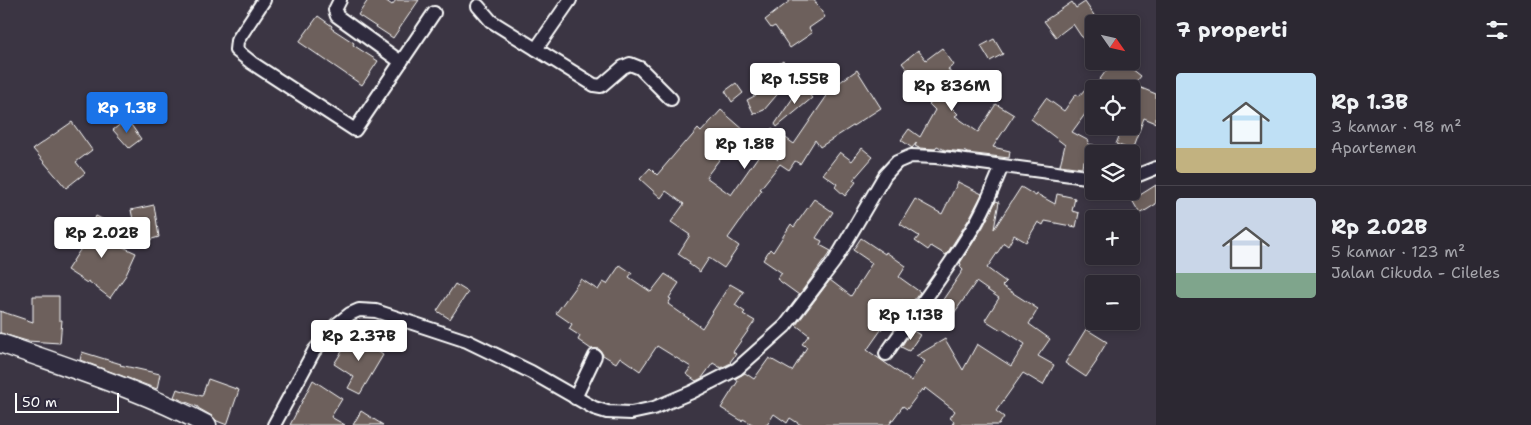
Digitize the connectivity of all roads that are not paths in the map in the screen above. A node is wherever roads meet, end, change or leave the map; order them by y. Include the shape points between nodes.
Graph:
1 (264, 0) edge
2 (340, 0) edge
3 (570, 0) edge
4 (477, 2) edge
5 (434, 13) dead end
6 (536, 49) junction
7 (401, 62) junction
8 (671, 99) dead end
9 (1002, 166) junction
10 (1156, 168) edge
11 (1140, 174) edge
12 (1085, 177) edge
13 (0, 343) edge
14 (886, 354) dead end
15 (595, 356) dead end
16 (575, 398) junction
17 (207, 425) edge
18 (274, 425) edge

1 - 7 street via 238,41 236,50 355,130
2 - 7 street via 335,10 337,16
3 - 6 street
4 - 6 street via 491,20
5 - 7 street
6 - 8 street via 594,85 601,86 630,64 640,68
9 - 12 street
9 - 14 street via 972,230
9 - 16 street via 911,156 897,162 885,175 834,262 785,326 737,369 654,408 631,413 607,412
10 - 11 street
13 - 17 street via 154,400
15 - 16 street
16 - 18 street via 467,341 376,311 359,310 336,325 314,351

